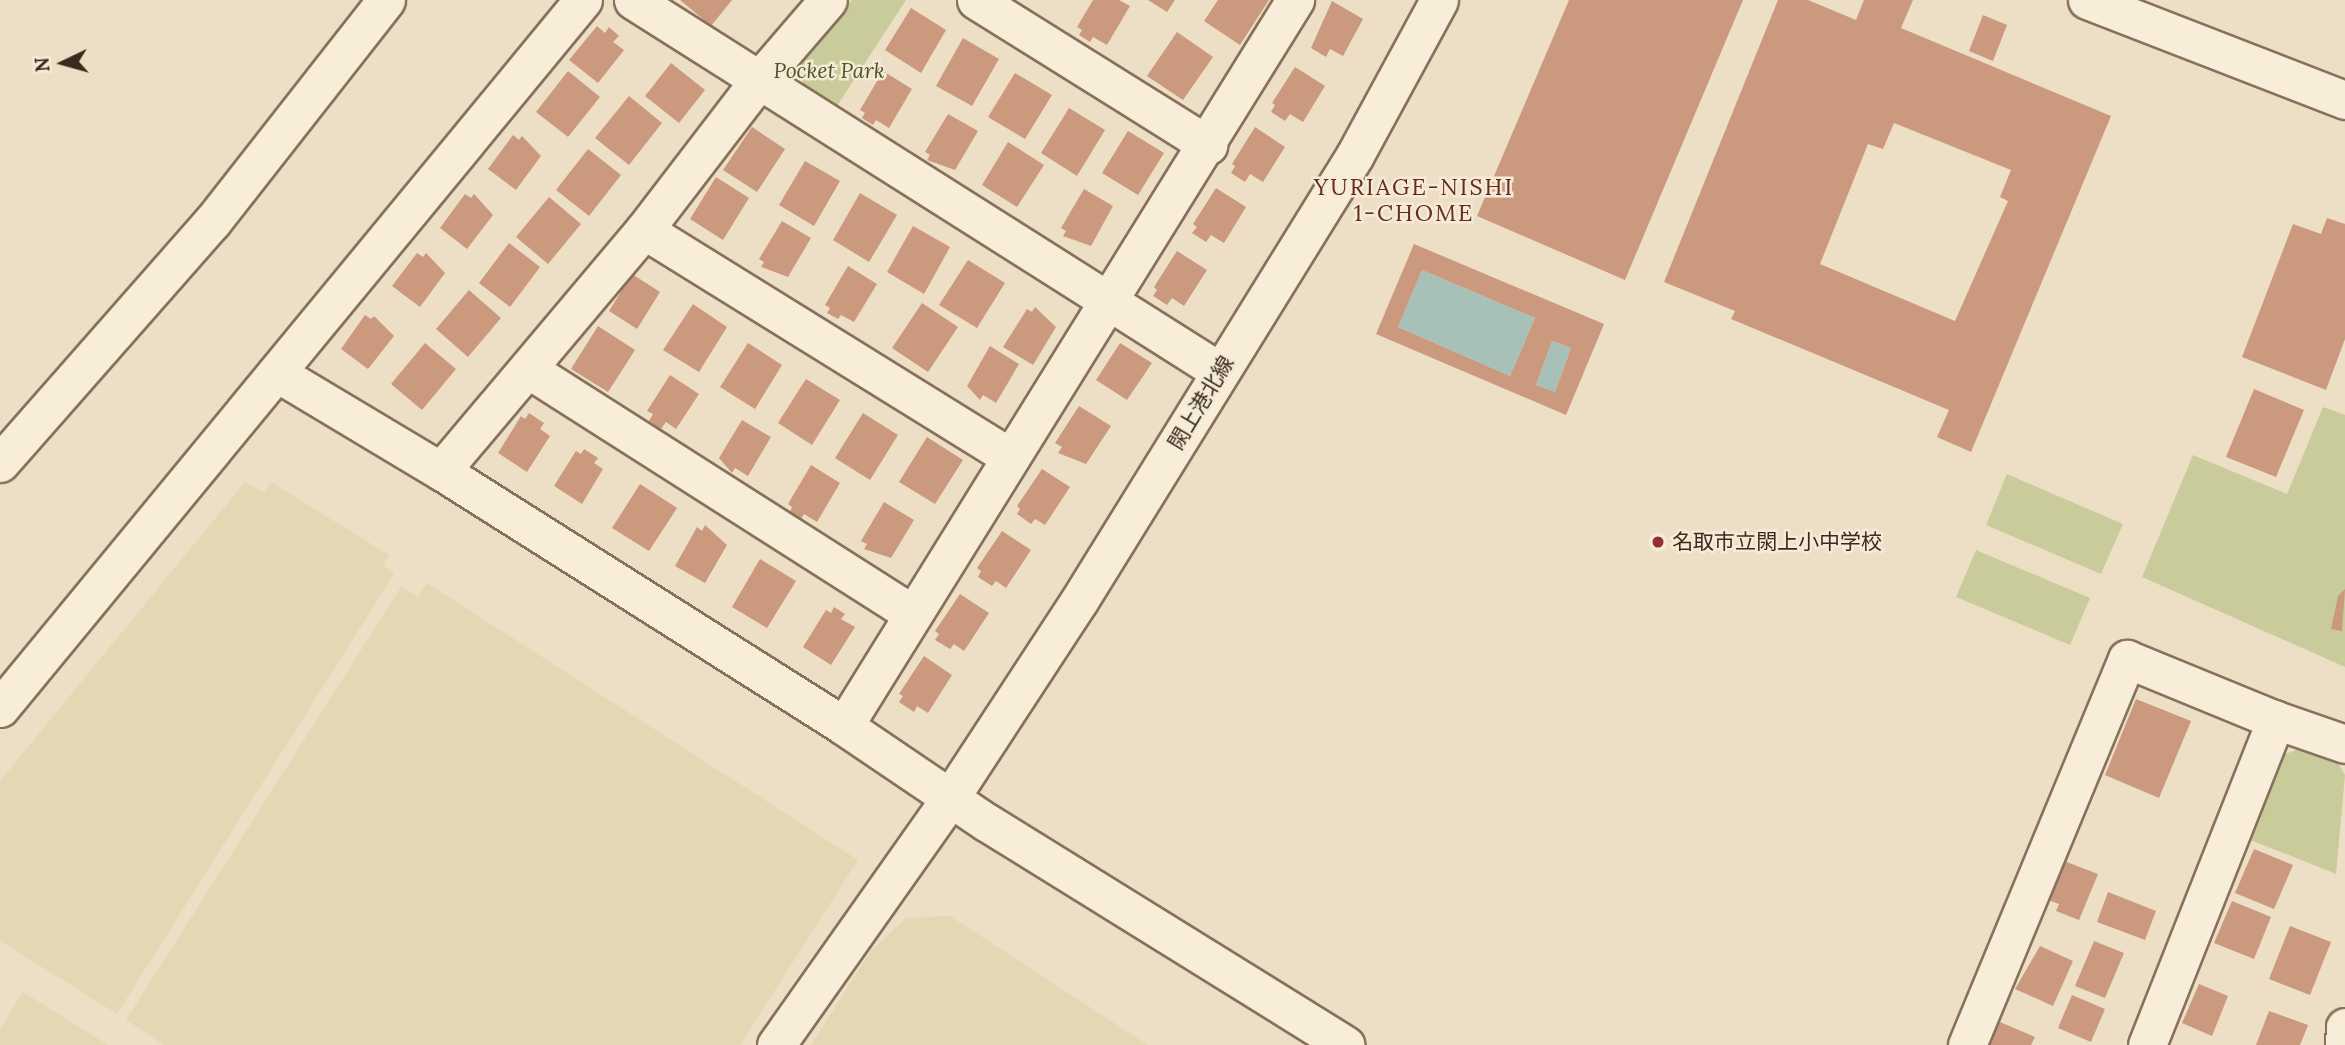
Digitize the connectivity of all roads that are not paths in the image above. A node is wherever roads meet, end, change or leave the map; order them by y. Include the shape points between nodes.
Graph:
1 (386, 0) edge
2 (583, 0) edge
3 (633, 0) edge
4 (828, 0) edge
5 (976, 0) edge
6 (1295, 0) edge
7 (1439, 0) edge
8 (2093, 1) edge
9 (760, 79) junction
10 (2345, 100) edge
11 (1208, 145) junction
12 (644, 230) junction
13 (1108, 301) junction
14 (528, 369) junction
15 (1219, 371) junction
16 (277, 373) junction
17 (1010, 457) junction
18 (0, 463) edge
19 (441, 471) junction
20 (912, 614) junction
21 (0, 708) edge
22 (2276, 720) junction
23 (844, 726) junction
24 (2345, 744) edge
25 (950, 798) junction
26 (2345, 1027) edge
27 (776, 1045) edge
28 (1345, 1045) edge
29 (1967, 1045) edge
30 (2147, 1045) edge
31 (2344, 1045) edge

1 - 18 street via 212,222
2 - 16 street
3 - 9 street
4 - 9 street
5 - 11 street
6 - 11 street
7 - 15 street, 閖上港北線 via 1355,155
8 - 10 street
9 - 12 street
9 - 13 street
11 - 13 street
12 - 14 street
12 - 17 street
13 - 15 street
13 - 17 street
14 - 19 street
14 - 20 street
15 - 25 street, 閖上港北線 via 1079,601
16 - 19 street
16 - 21 street
17 - 20 street
19 - 23 street
20 - 23 street
22 - 24 street
22 - 29 street via 2126,659
22 - 30 street
23 - 25 street
25 - 27 street, 閖上港北線
25 - 28 street
26 - 31 street

